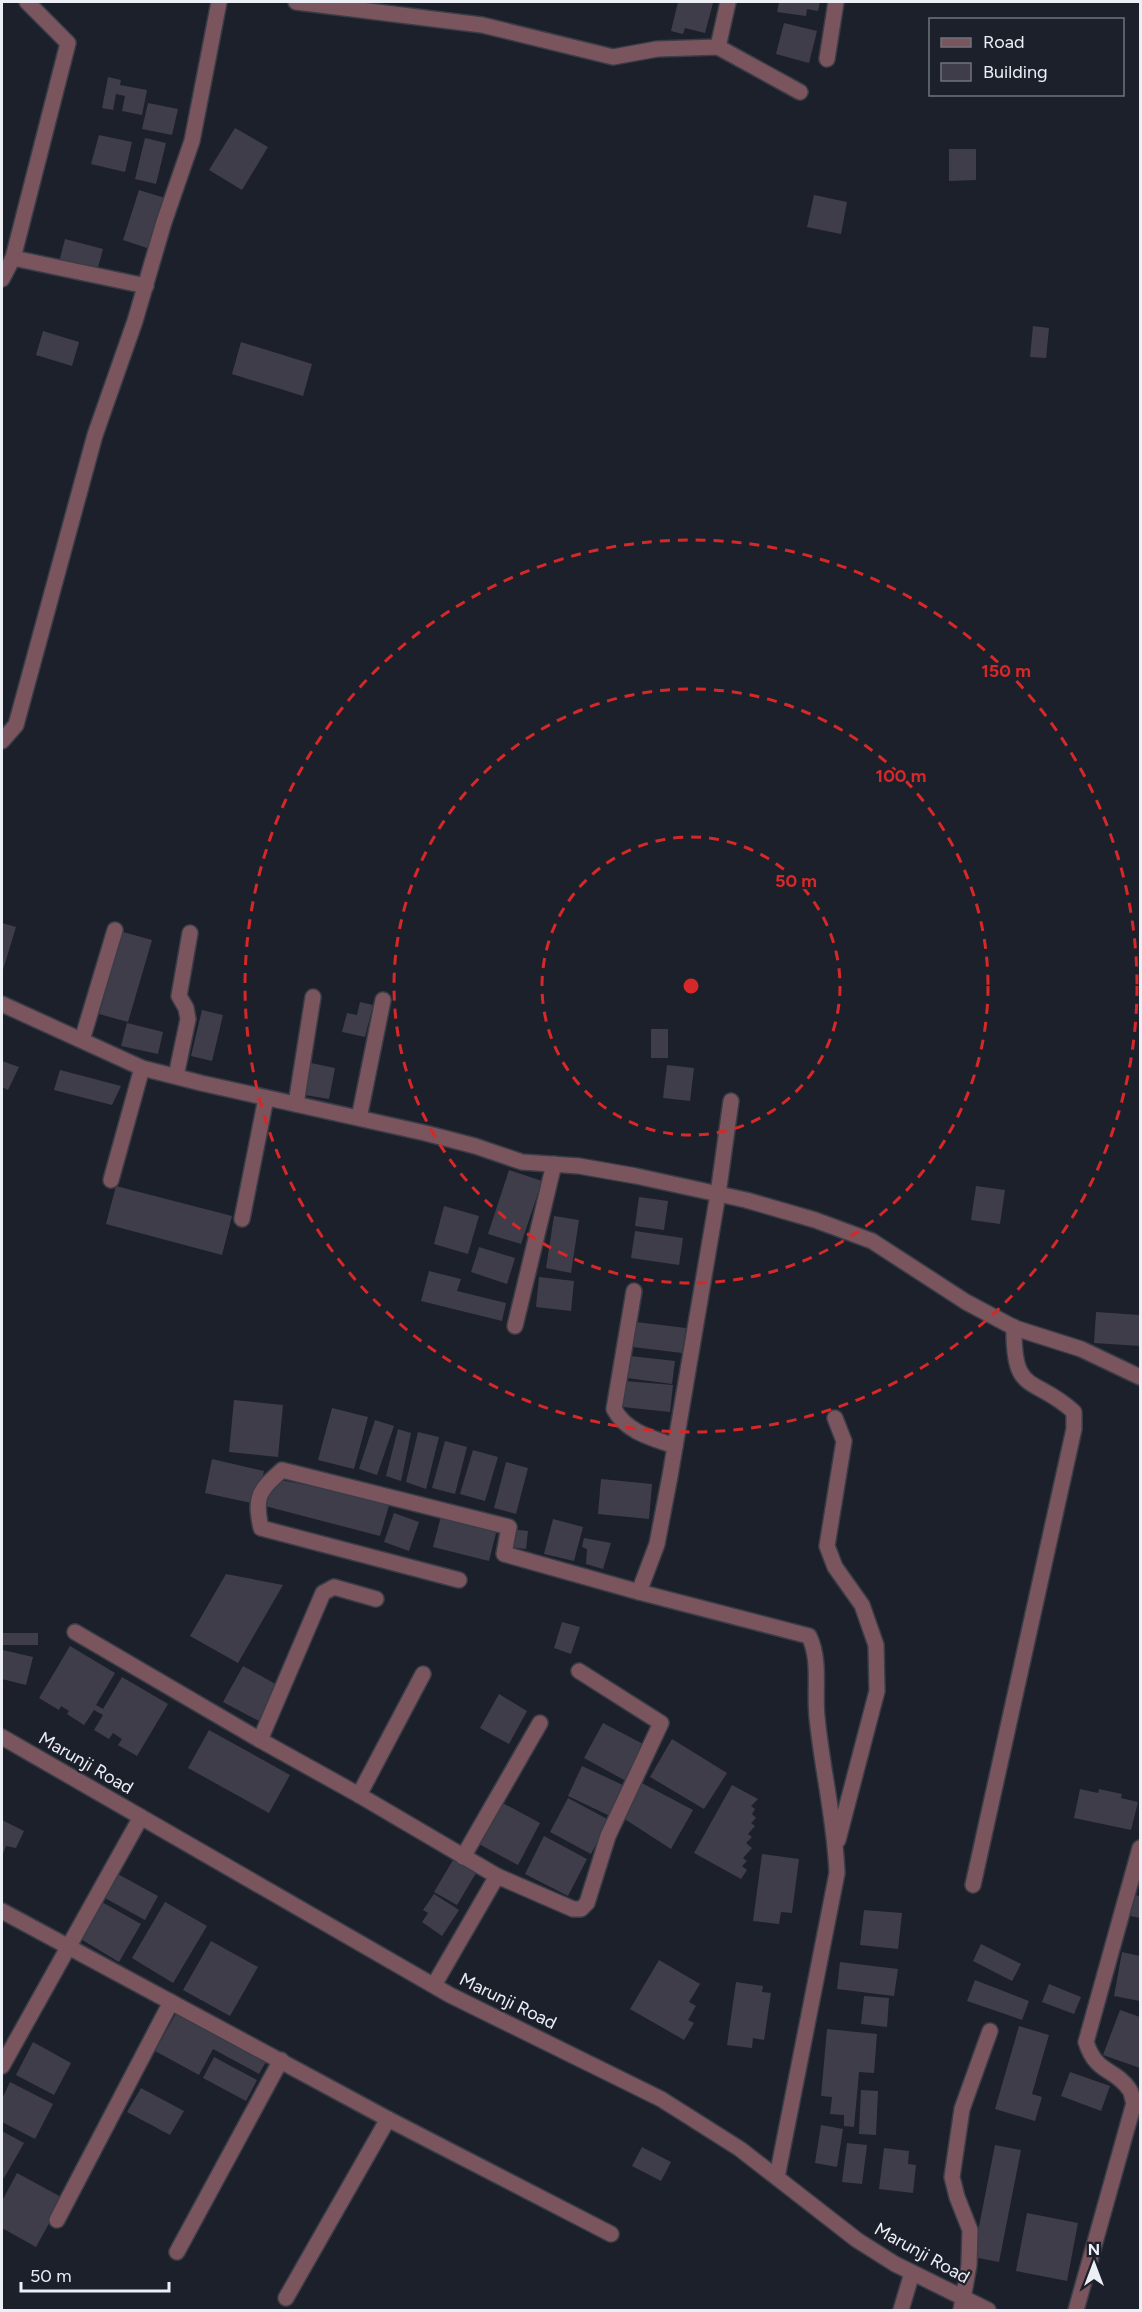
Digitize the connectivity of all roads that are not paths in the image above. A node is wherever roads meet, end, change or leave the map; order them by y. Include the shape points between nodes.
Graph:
1 (27, 2) edge
2 (219, 2) edge
3 (296, 2) edge
4 (728, 2) edge
5 (836, 2) edge
6 (718, 47) junction
7 (827, 59) dead end
8 (800, 92) dead end
9 (13, 258) junction
10 (2, 279) edge
11 (146, 286) junction
12 (2, 741) edge
13 (115, 930) dead end
14 (190, 933) dead end
15 (313, 997) dead end
16 (383, 1000) dead end
17 (2, 1004) edge
18 (82, 1040) junction
19 (142, 1068) junction
20 (176, 1076) junction
21 (266, 1098) junction
22 (731, 1101) dead end
23 (296, 1104) junction
24 (358, 1118) junction
25 (554, 1164) junction
26 (111, 1180) dead end
27 (718, 1194) junction
28 (242, 1219) dead end
29 (634, 1291) dead end
30 (515, 1326) dead end
31 (1014, 1327) junction
32 (1140, 1377) edge
33 (835, 1418) dead end
34 (675, 1446) junction
35 (459, 1580) dead end
36 (639, 1592) junction
37 (376, 1599) dead end
38 (75, 1632) dead end
39 (579, 1671) dead end
40 (423, 1674) dead end
41 (540, 1723) dead end
42 (2, 1737) edge
43 (260, 1740) junction
44 (359, 1795) junction
45 (141, 1817) junction
46 (1140, 1848) edge
47 (836, 1849) junction
48 (463, 1857) junction
49 (497, 1876) junction
50 (973, 1885) dead end
51 (2, 1911) edge
52 (68, 1949) junction
53 (434, 1986) junction
54 (171, 2002) junction
55 (990, 2031) dead end
56 (281, 2060) junction
57 (2, 2066) edge
58 (388, 2119) junction
59 (777, 2177) junction
60 (57, 2220) dead end
61 (611, 2234) dead end
62 (177, 2252) dead end
63 (912, 2273) junction
64 (286, 2298) dead end
65 (962, 2304) edge
66 (901, 2310) edge
67 (988, 2310) edge
68 (1076, 2310) edge

1 - 9 street via 68,43
2 - 11 street via 192,141
3 - 6 street via 482,25 613,57 657,49
4 - 6 street
5 - 7 street
6 - 8 street
9 - 10 street
9 - 11 street
11 - 12 street via 95,435 16,725
13 - 18 street
14 - 20 street via 179,996 188,1019
15 - 23 street
16 - 24 street
17 - 18 street
18 - 19 street
19 - 20 street
19 - 26 street
20 - 21 street
21 - 23 street
21 - 28 street
22 - 27 street
23 - 24 street
24 - 25 street via 522,1162
25 - 27 street
25 - 30 street
27 - 31 street via 815,1220 872,1241 966,1302
27 - 34 street
29 - 34 street via 614,1409 632,1429
31 - 32 street via 1081,1349
31 - 50 street via 1013,1351 1018,1372 1031,1385 1064,1402 1074,1412 1074,1429
33 - 47 street via 844,1441 827,1546 835,1567 862,1605 876,1645 877,1691
34 - 36 street via 657,1544
35 - 36 street via 261,1528 257,1510 261,1489 282,1470 509,1527 504,1554
36 - 47 street via 809,1636 815,1649 817,1716
37 - 43 street via 334,1587 323,1593
38 - 43 street
39 - 49 street via 662,1723 659,1733 608,1836 587,1902 581,1909
40 - 44 street
41 - 48 street
42 - 45 street, Marunji Road
43 - 44 street
44 - 48 street
45 - 52 street
45 - 53 street, Marunji Road
46 - 68 street via 1086,2042 1091,2056 1102,2068 1130,2090 1134,2103
47 - 59 street via 837,1873
48 - 49 street
49 - 53 street
51 - 52 street
52 - 54 street
52 - 57 street
53 - 59 street, Marunji Road via 661,2099
54 - 56 street
54 - 60 street
55 - 65 street via 962,2109 952,2177 970,2230
56 - 58 street
56 - 62 street
58 - 61 street
58 - 64 street
59 - 63 street, Marunji Road via 857,2240
63 - 65 street, Marunji Road
63 - 66 street
65 - 67 street, Marunji Road

